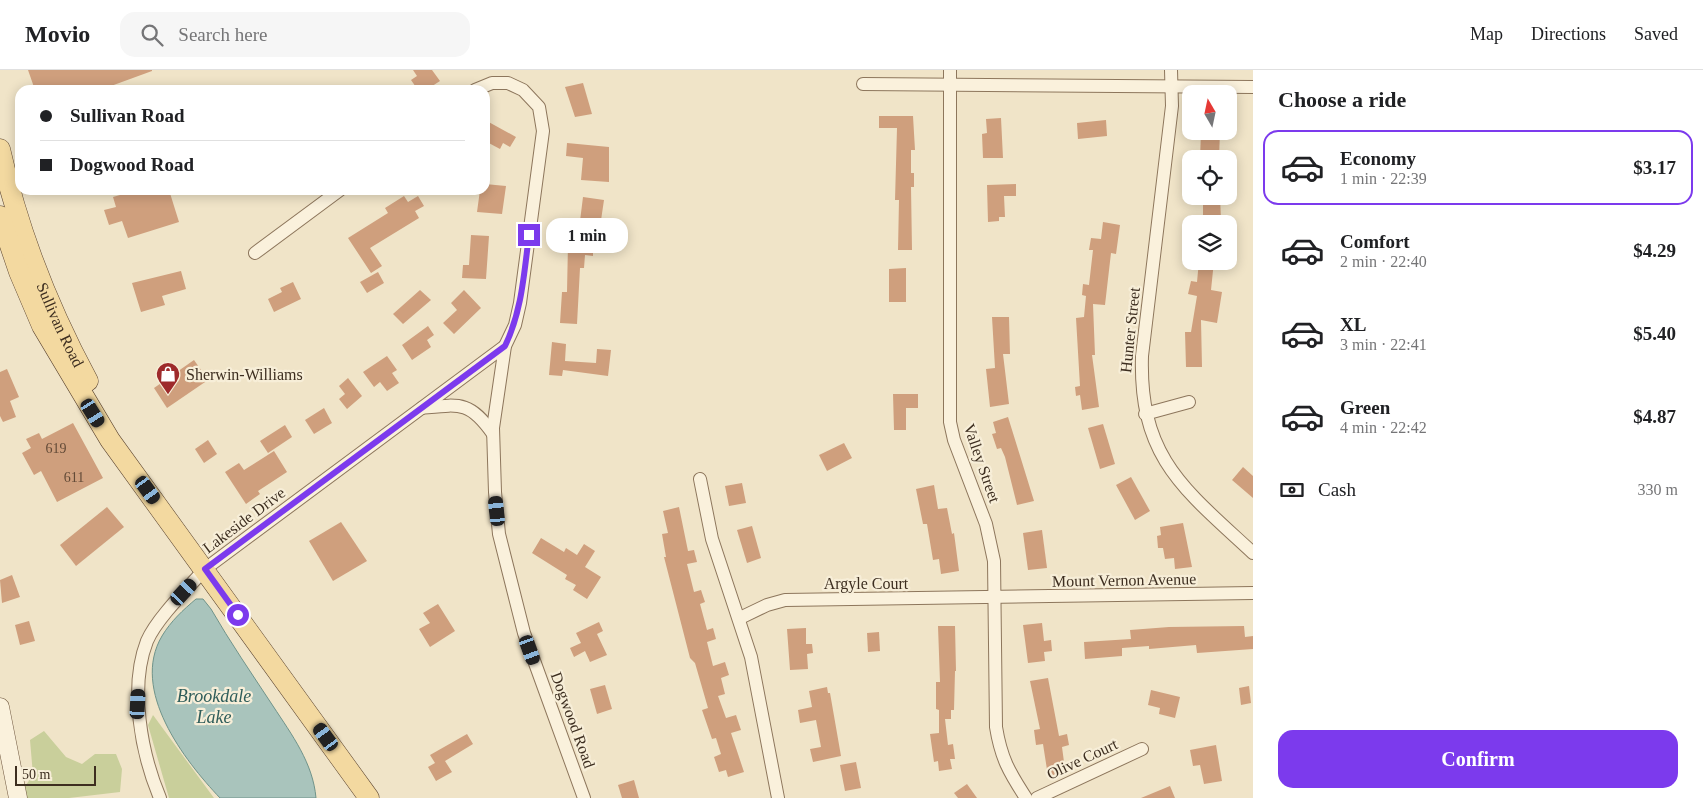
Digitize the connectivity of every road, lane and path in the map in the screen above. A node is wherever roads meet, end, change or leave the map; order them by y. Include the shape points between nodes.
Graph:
1 (950, 70) edge
2 (1171, 70) edge
3 (863, 84) dead end
4 (950, 84) junction
5 (1171, 84) junction
6 (487, 85) edge
7 (1253, 86) edge
8 (0, 149) edge
9 (333, 195) edge
10 (0, 216) edge
11 (255, 253) dead end
12 (505, 346) junction
13 (1190, 402) dead end
14 (422, 408) junction
15 (1145, 414) junction
16 (493, 434) junction
17 (700, 479) dead end
18 (148, 490) junction
19 (1253, 554) edge
20 (205, 569) junction
21 (1253, 594) edge
22 (996, 598) junction
23 (740, 618) junction
24 (0, 707) edge
25 (1142, 749) dead end
26 (18, 798) edge
27 (160, 798) edge
28 (369, 798) edge
29 (584, 798) edge
30 (778, 798) edge
31 (1026, 798) edge
32 (1037, 798) edge

1 - 4 street, Valley Street
2 - 5 street, Hunter Street
3 - 4 street
4 - 5 street
4 - 22 street, Valley Street via 950,422 986,524 994,561
5 - 7 street
5 - 15 street, Hunter Street via 1172,106 1142,356 1141,386
6 - 12 street, Dogwood Road via 508,83 523,90 539,107 543,131 520,303 515,325
8 - 18 main road, Sullivan Road via 19,221 50,305
9 - 11 street
10 - 18 main road, Sullivan Road via 23,283 48,338 110,440
12 - 14 street, Lakeside Drive
12 - 16 street, Dogwood Road
13 - 15 street
14 - 16 street via 450,404 468,408 480,415
14 - 20 street, Lakeside Drive
15 - 19 street, Hunter Street via 1156,446 1172,474
16 - 29 street, Dogwood Road via 499,534 508,575 524,633
17 - 23 street via 712,539
18 - 20 main road, Sullivan Road
20 - 27 street, Lakeside Drive via 174,603 148,640 140,672 138,704 143,737
20 - 28 main road, Sullivan Road
21 - 22 street, Mount Vernon Avenue
22 - 23 street, Argyle Court via 785,600
22 - 31 street, Valley Street via 997,735 1000,752 1010,774
23 - 30 street via 751,656
24 - 26 main road
25 - 32 street, Olive Court

